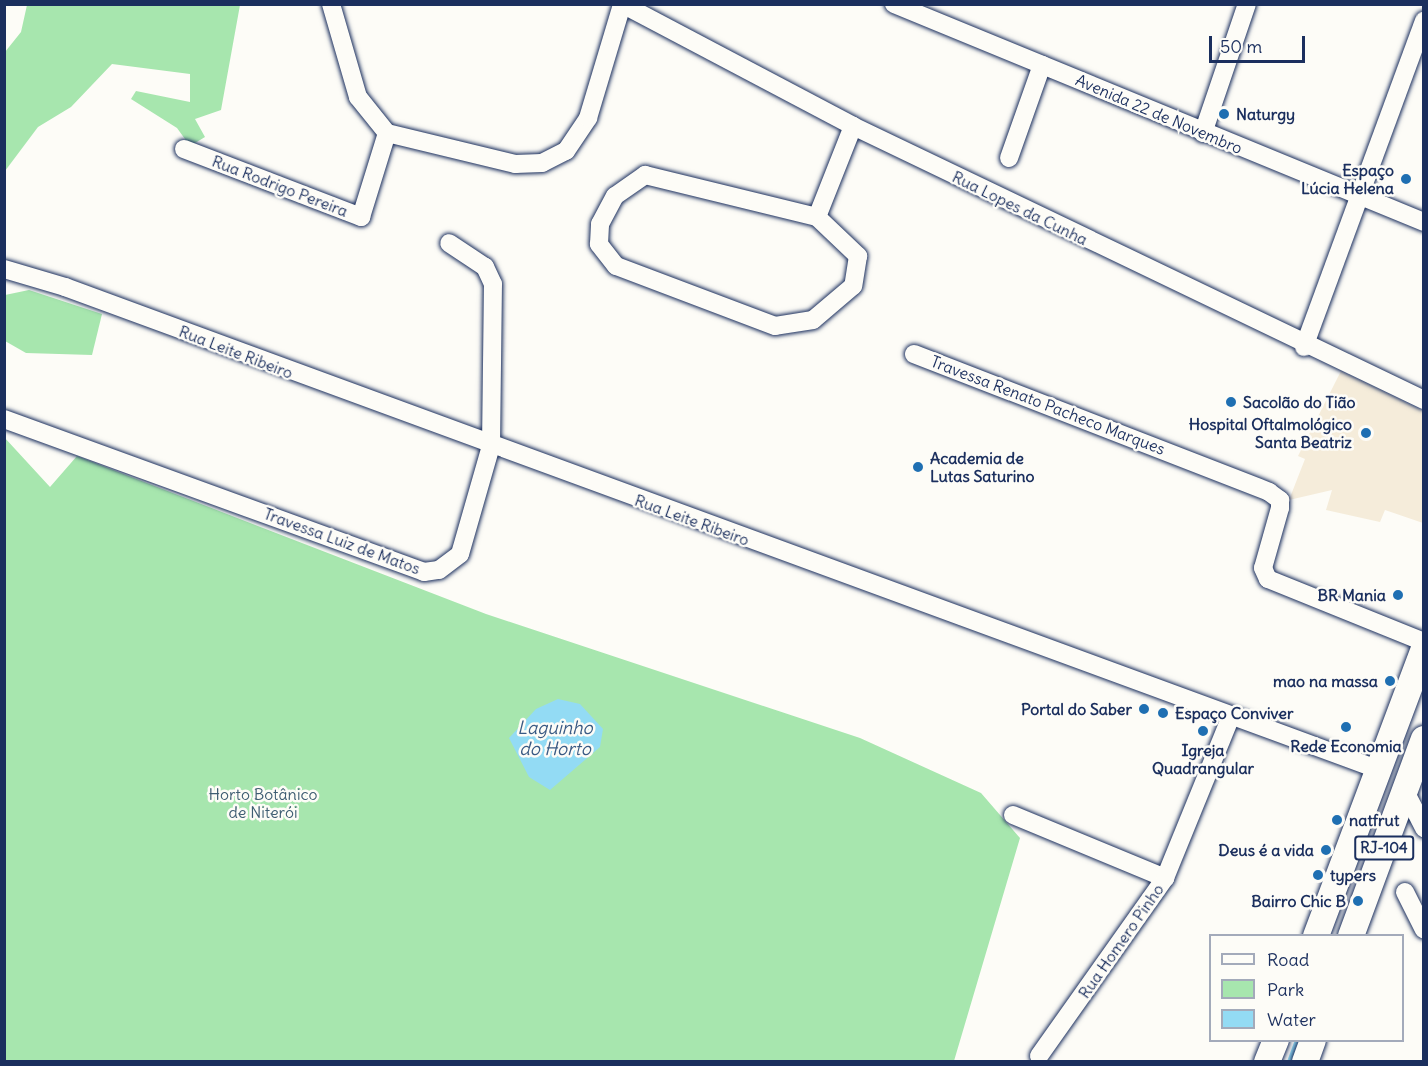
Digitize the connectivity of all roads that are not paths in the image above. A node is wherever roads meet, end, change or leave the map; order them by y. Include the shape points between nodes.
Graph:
1 (331, 4) edge
2 (894, 4) edge
3 (1247, 4) edge
4 (622, 5) edge
5 (1424, 20) edge
6 (1042, 65) junction
7 (853, 126) junction
8 (387, 133) junction
9 (1203, 133) junction
10 (184, 149) dead end
11 (1009, 158) dead end
12 (1359, 198) junction
13 (817, 217) junction
14 (1424, 222) edge
15 (449, 243) dead end
16 (4, 269) edge
17 (1305, 347) junction
18 (915, 354) dead end
19 (1424, 400) edge
20 (4, 419) edge
21 (491, 446) junction
22 (1424, 642) edge
23 (1424, 648) edge
24 (1230, 719) junction
25 (1424, 740) edge
26 (1380, 770) junction
27 (1405, 791) junction
28 (1013, 815) dead end
29 (1424, 828) edge
30 (1165, 878) junction
31 (1405, 892) dead end
32 (1424, 930) edge
33 (1317, 934) edge
34 (1352, 934) edge
35 (1276, 1042) edge
36 (1313, 1042) edge
37 (1039, 1056) dead end
38 (1268, 1062) edge
39 (1305, 1062) edge

1 - 8 street via 358,97
2 - 6 street, Avenida 22 de Novembro
3 - 9 street
4 - 7 street, Rua Lopes da Cunha
4 - 8 street via 588,118 566,152 542,163 515,164
5 - 12 street
6 - 9 street, Avenida 22 de Novembro
6 - 11 street
7 - 13 street
7 - 17 street, Rua Lopes da Cunha
8 - 10 street, Rua Rodrigo Pereira via 361,217
9 - 12 street, Avenida 22 de Novembro
12 - 14 street, Avenida 22 de Novembro
12 - 17 street
13 - 13 street via 653,174 615,196 600,224 599,244 616,266 775,326 795,325 813,320 853,286 859,269 850,243
15 - 21 street, Travessa Luiz de Matos via 485,267 493,284
16 - 21 street, Rua Leite Ribeiro via 66,287
17 - 19 street, Rua Lopes da Cunha
18 - 22 street, Travessa Renato Pacheco Marques via 1269,492 1280,500 1280,508 1263,568 1268,579
20 - 21 street, Travessa Luiz de Matos via 424,572 445,567 459,554
21 - 24 street, Rua Leite Ribeiro
23 - 26 highway, RJ-104
24 - 26 street, Rua Leite Ribeiro
24 - 30 street, Rua Homero Pinho
25 - 27 highway, RJ-104
26 - 33 highway, RJ-104
27 - 29 street
27 - 34 highway, RJ-104
28 - 30 street
30 - 37 street, Rua Homero Pinho
31 - 32 street
35 - 38 highway
36 - 39 highway

